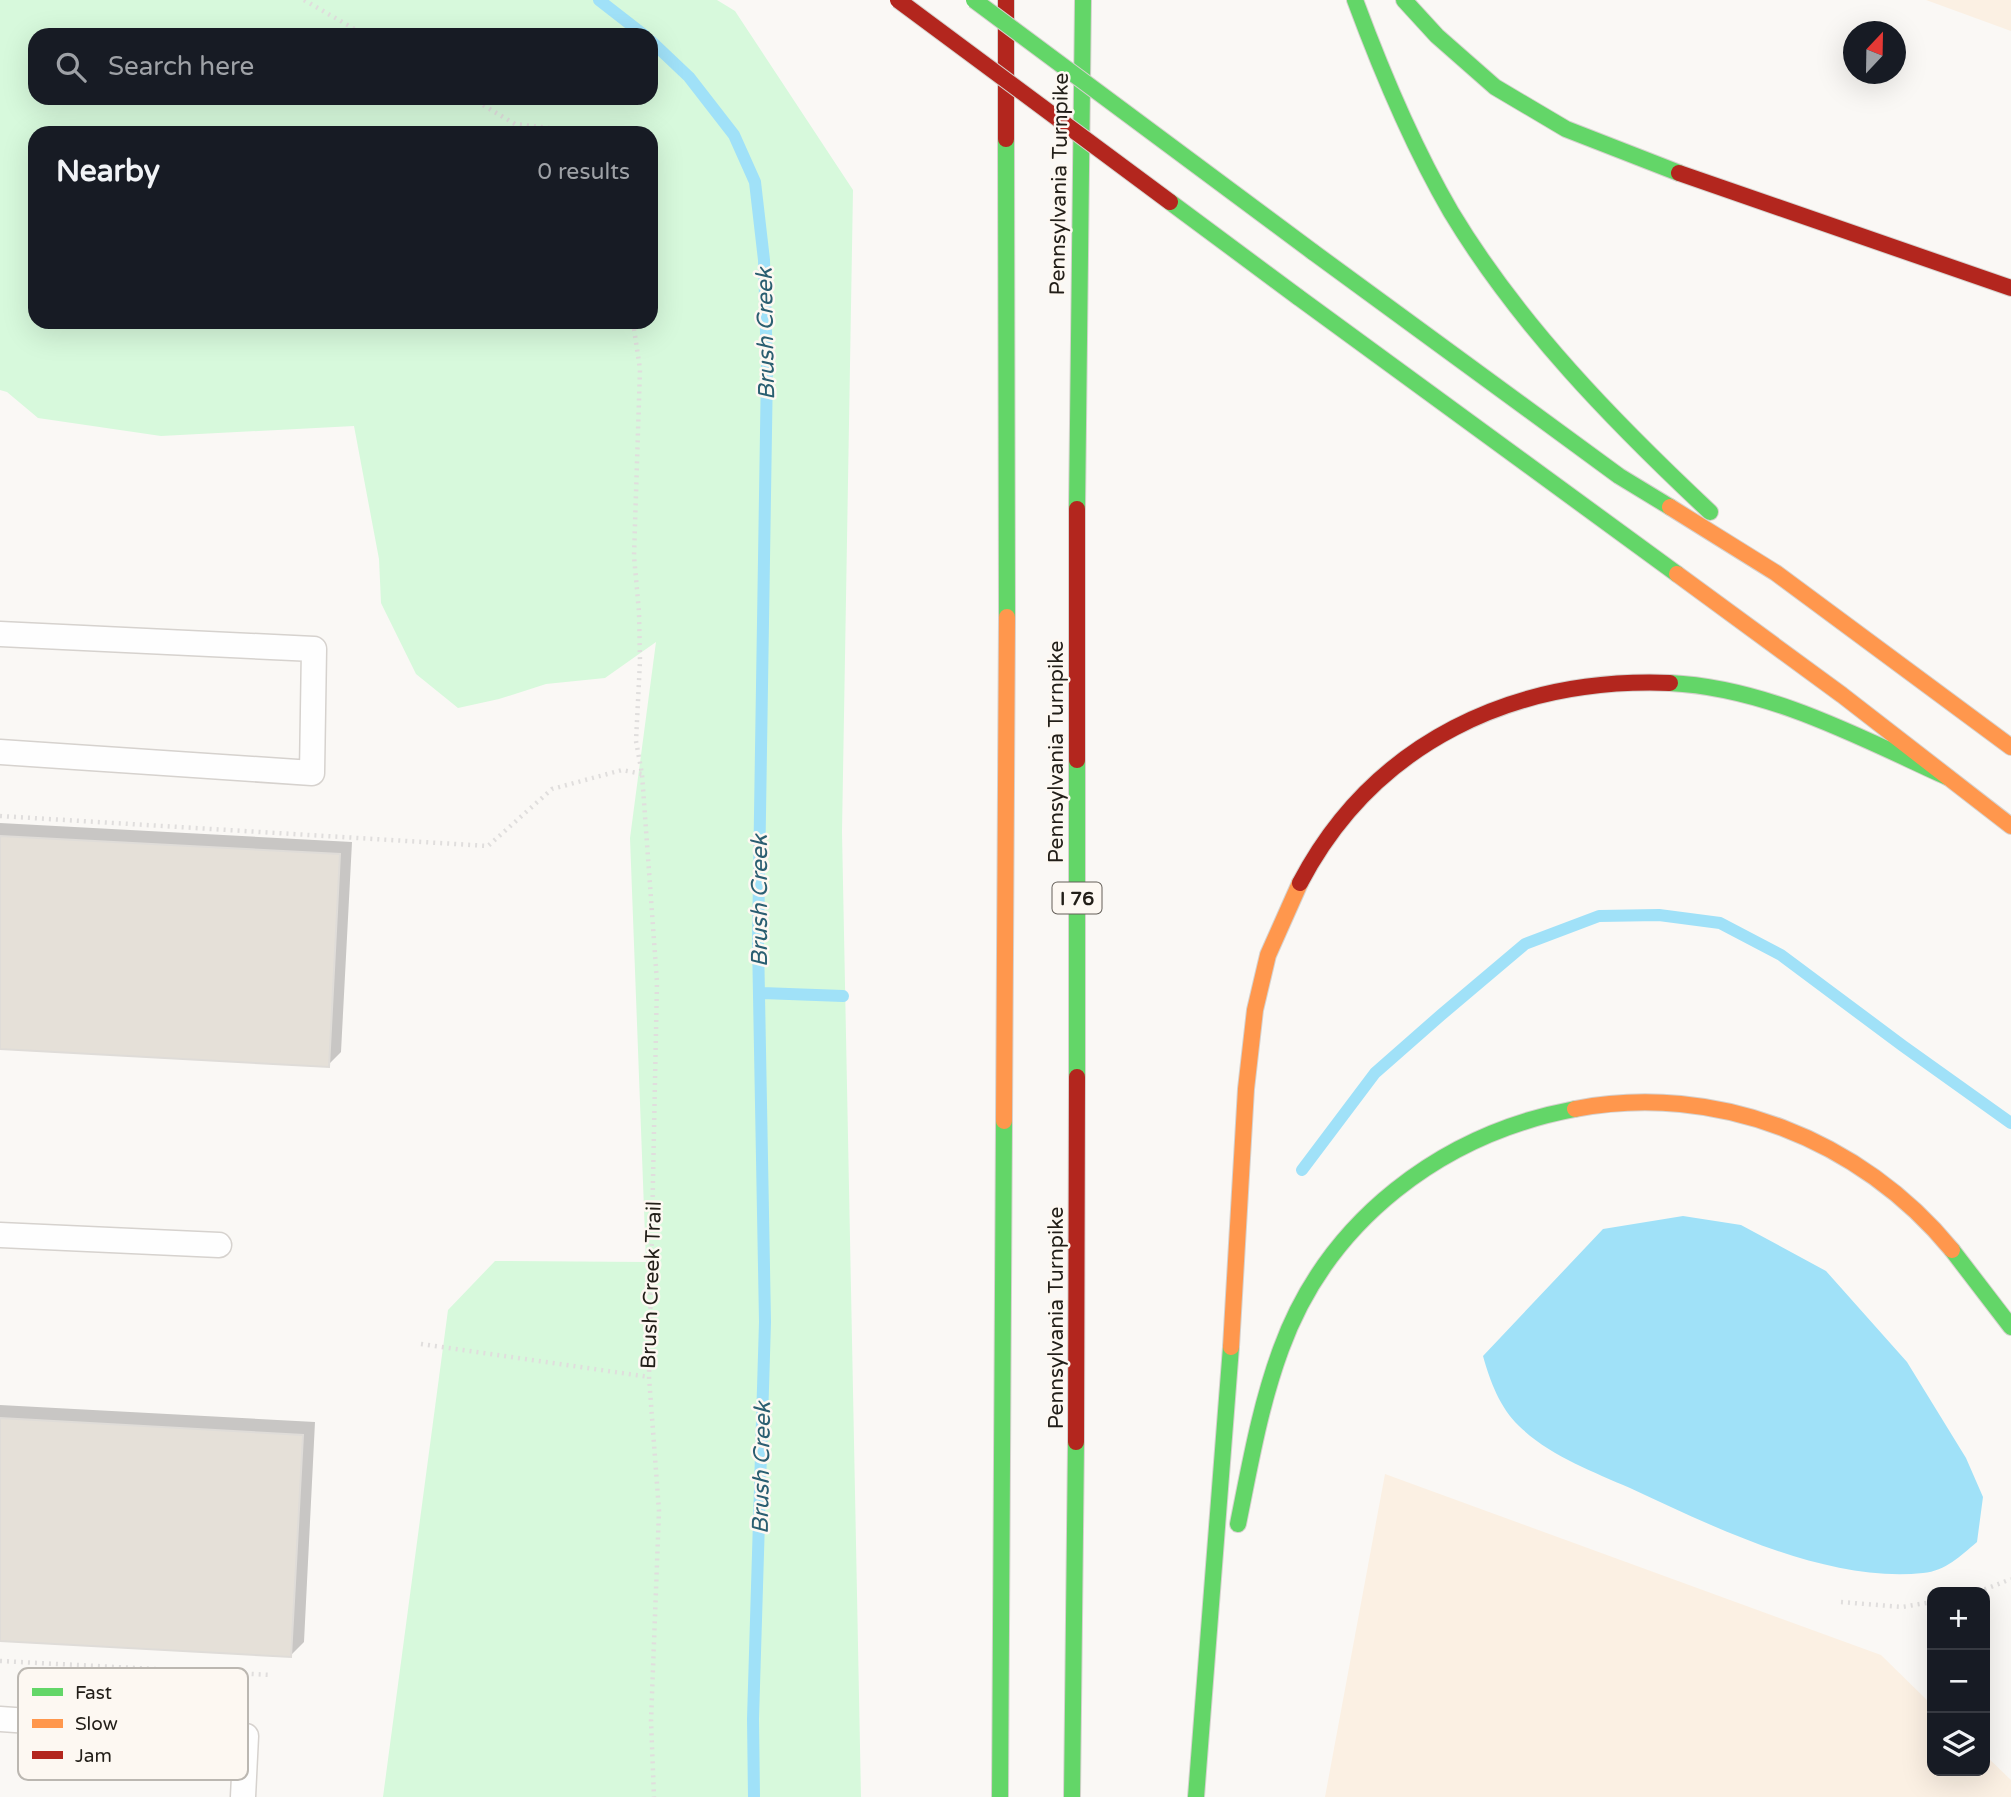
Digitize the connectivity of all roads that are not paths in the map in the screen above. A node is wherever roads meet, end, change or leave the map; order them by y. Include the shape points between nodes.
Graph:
1 (898, 0) edge
2 (974, 0) edge
3 (1000, 0) edge
4 (1006, 0) edge
5 (1083, 0) edge
6 (1356, 0) edge
7 (1404, 0) edge
8 (1006, 54) junction
9 (2011, 288) edge
10 (1776, 573) junction
11 (0, 634) edge
12 (2011, 747) edge
13 (0, 751) edge
14 (1947, 777) junction
15 (2011, 825) edge
16 (0, 1235) edge
17 (219, 1245) dead end
18 (2011, 1327) edge
19 (1208, 1662) junction
20 (0, 1719) edge
21 (18, 1720) edge
22 (1000, 1797) edge
23 (1072, 1797) edge
24 (1196, 1797) edge

1 - 14 highway, bridge
2 - 10 highway, bridge via 1619,476
3 - 8 highway
4 - 8 highway
5 - 23 highway, Pennsylvania Turnpike / I 76
6 - 10 highway via 1379,67 1408,130 1454,215 1502,285 1552,348 1675,480
7 - 9 highway via 1495,88 1566,129 1646,162
8 - 22 highway
10 - 12 highway
11 - 13 lane via 314,649 312,773
14 - 15 highway
14 - 19 highway via 1782,706 1720,688 1604,682 1549,691 1457,723 1361,794 1298,883 1263,969 1255,1011 1248,1052
16 - 17 lane
18 - 19 highway via 1961,1260 1909,1203 1807,1135 1769,1120 1690,1102 1639,1100 1565,1109 1485,1135 1449,1152 1382,1200 1354,1226 1306,1294 1262,1409
19 - 24 highway
20 - 21 lane

